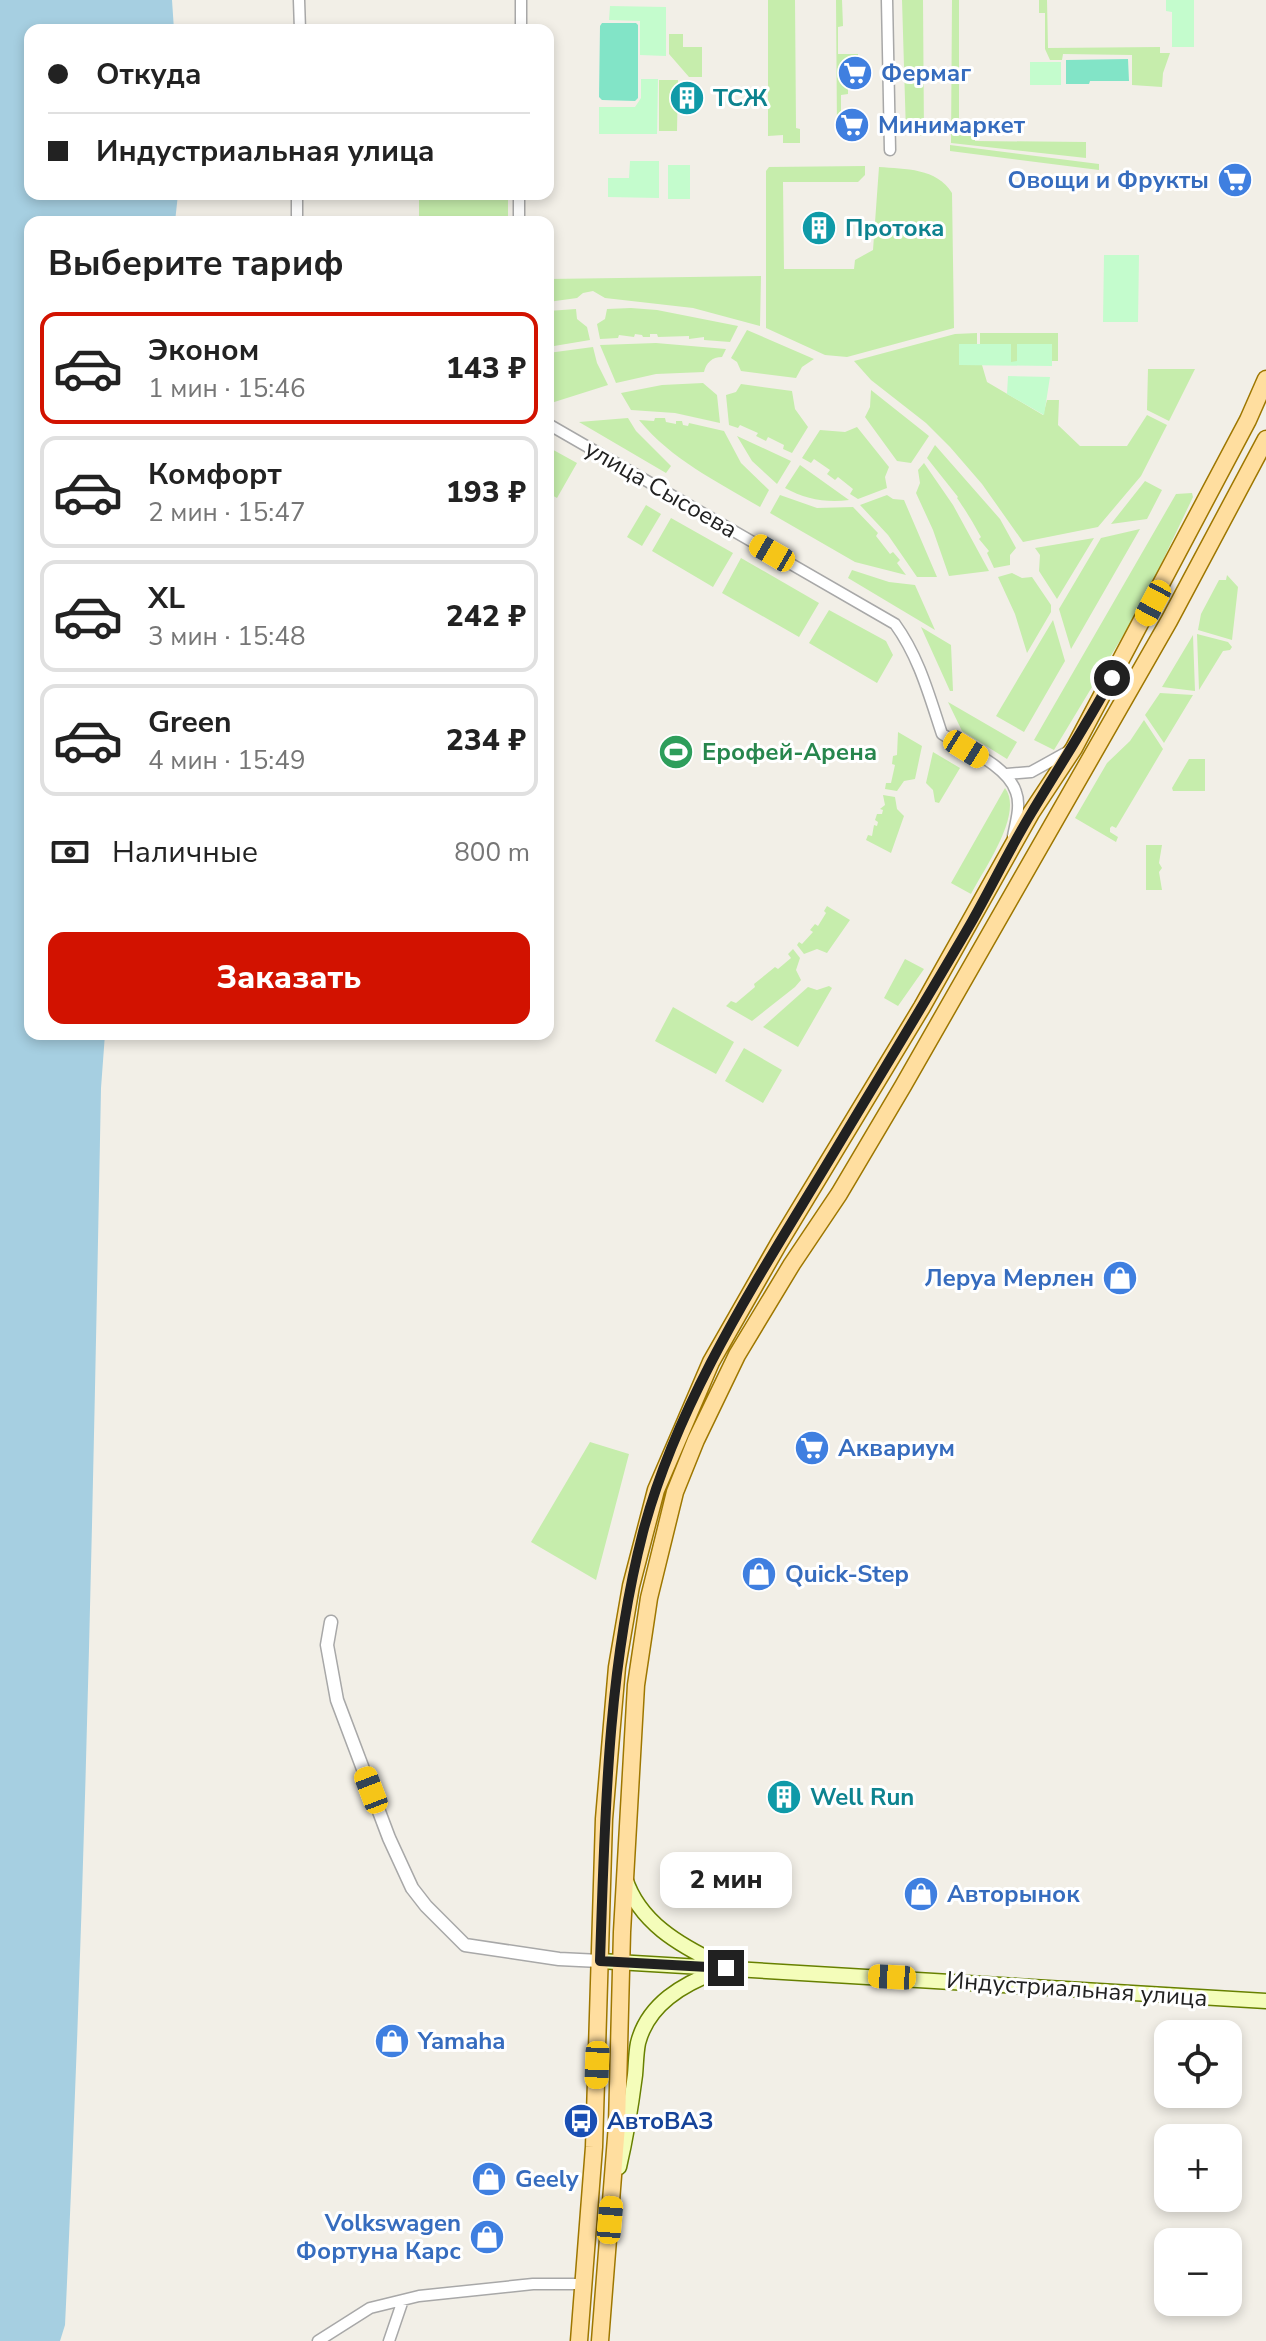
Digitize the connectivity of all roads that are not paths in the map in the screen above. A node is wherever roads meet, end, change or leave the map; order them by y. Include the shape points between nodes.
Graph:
1 (299, 0) edge
2 (521, 0) edge
3 (887, 0) edge
4 (300, 24) edge
5 (521, 24) edge
6 (890, 150) dead end
7 (1266, 379) edge
8 (554, 427) edge
9 (1266, 439) edge
10 (1074, 748) junction
11 (1007, 774) junction
12 (1009, 854) junction
13 (331, 1622) dead end
14 (627, 1830) junction
15 (600, 1961) junction
16 (621, 1962) junction
17 (726, 1968) junction
18 (1266, 2001) edge
19 (612, 2194) junction
20 (584, 2284) junction
21 (403, 2300) junction
22 (318, 2341) edge
23 (389, 2341) edge
24 (579, 2341) edge
25 (600, 2341) edge

1 - 4 street
2 - 5 street
3 - 6 street
7 - 10 main road
8 - 11 street, улица Сысоева via 895,624 929,689 942,734
9 - 14 main road via 1036,857 839,1194 737,1355 696,1440 675,1492 649,1598 636,1685
10 - 11 street via 1031,772
10 - 12 main road
11 - 12 street via 1017,793
12 - 15 main road via 711,1362 656,1490 617,1667 604,1819
13 - 15 street via 327,1645 337,1700 389,1838 426,1906 465,1945
14 - 16 main road
14 - 17 main road via 625,1880 638,1908 675,1940
15 - 16 main road, Индустриальная улица
15 - 20 main road
16 - 17 main road, Индустриальная улица
16 - 19 main road
17 - 18 main road, Индустриальная улица
17 - 19 main road via 672,1994 646,2023
19 - 25 main road
20 - 21 street via 453,2291
20 - 24 main road
21 - 22 street via 370,2308
21 - 23 street

